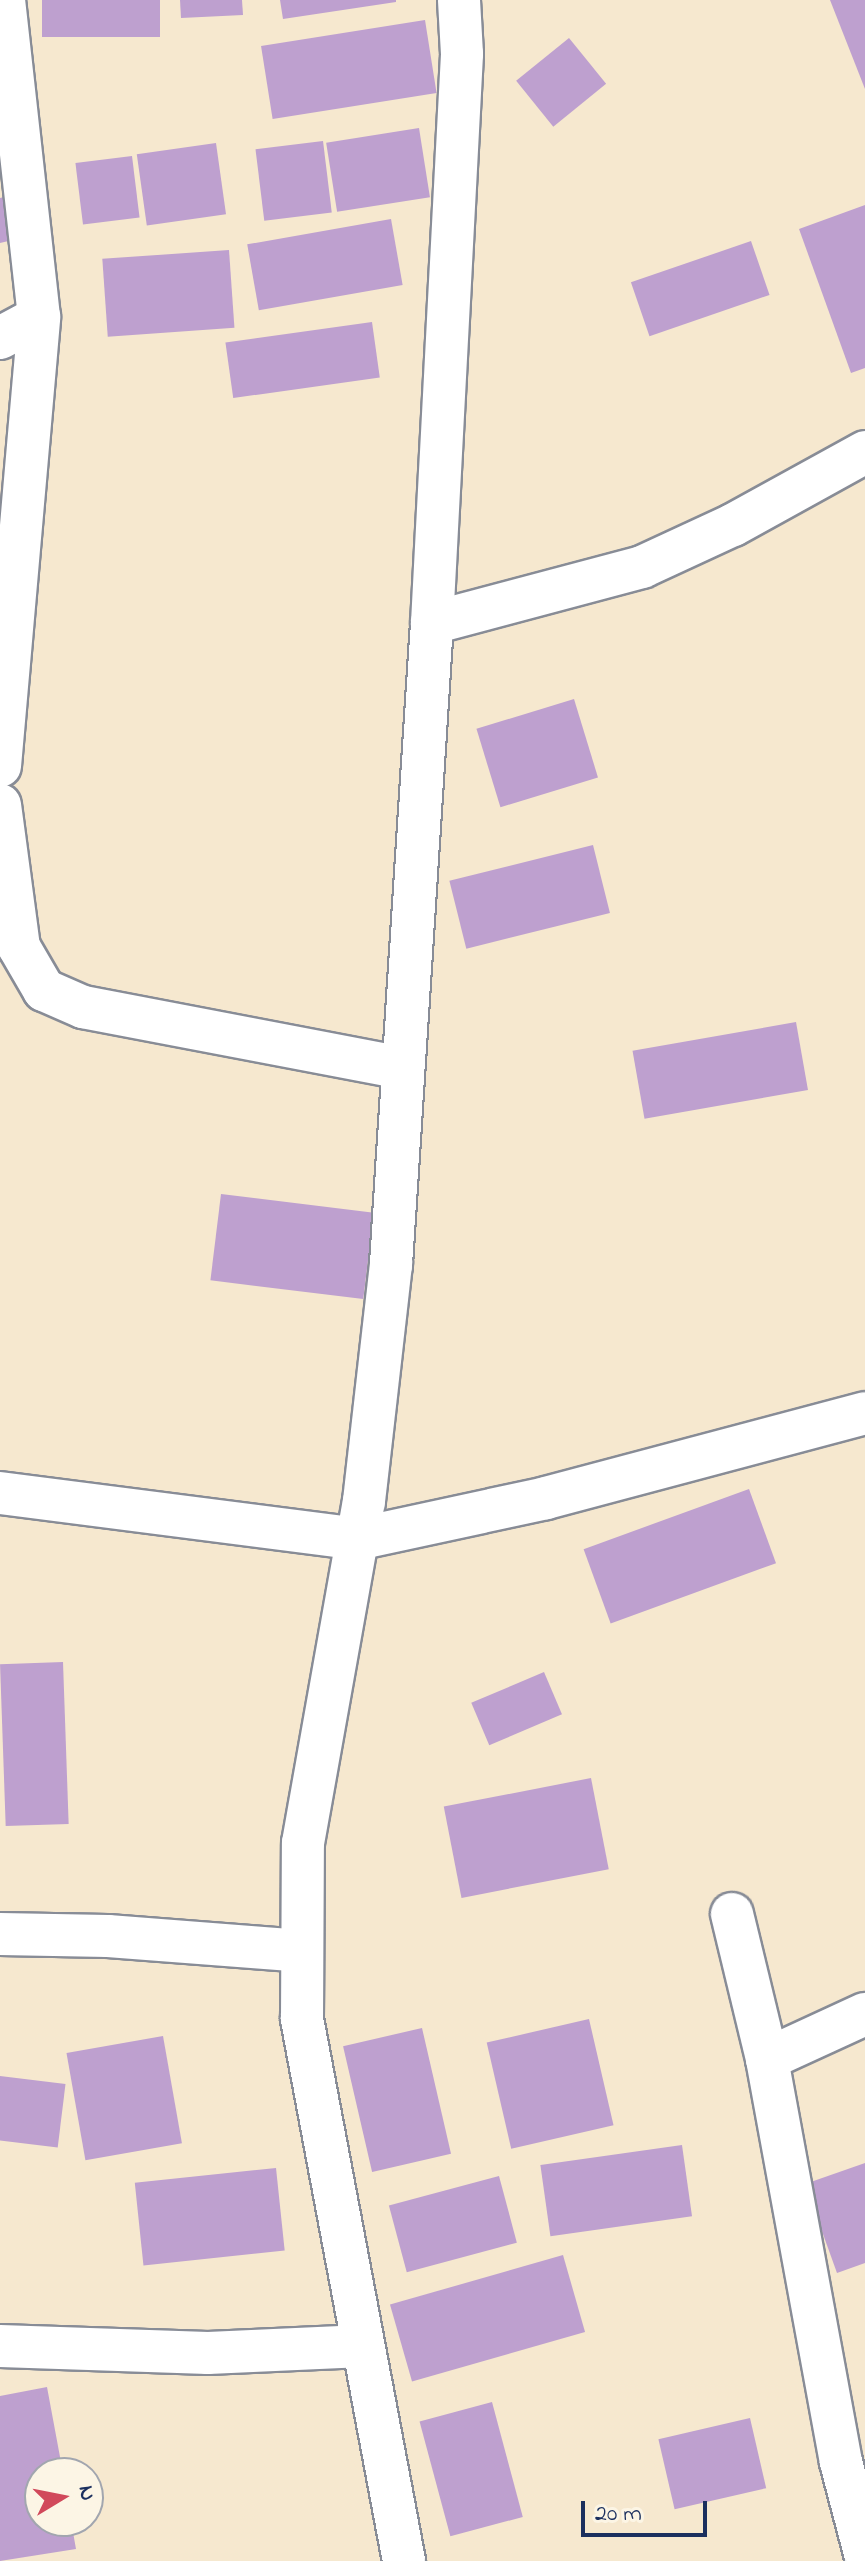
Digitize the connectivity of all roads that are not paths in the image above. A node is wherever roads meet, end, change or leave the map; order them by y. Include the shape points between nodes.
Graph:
1 (4, 0) edge
2 (459, 0) edge
3 (39, 317) junction
4 (0, 338) edge
5 (865, 452) edge
6 (432, 623) junction
7 (0, 766) edge
8 (0, 805) edge
9 (403, 1068) junction
10 (865, 1413) edge
11 (0, 1493) edge
12 (357, 1539) junction
13 (732, 1914) dead end
14 (0, 1934) edge
15 (301, 1951) junction
16 (865, 2014) edge
17 (767, 2059) junction
18 (0, 2346) edge
19 (363, 2346) junction
20 (865, 2553) edge
21 (404, 2561) edge

1 - 3 street
2 - 6 street via 462,54
3 - 4 street
3 - 7 street
5 - 6 street via 733,525 642,567
6 - 9 street
8 - 9 street via 19,947 44,990 83,1007
9 - 12 street via 391,1264
10 - 12 street via 546,1498
11 - 12 street
12 - 15 street via 303,1843
13 - 17 street
14 - 15 street via 108,1936
15 - 19 street via 302,2019
16 - 17 street
17 - 20 street via 841,2462
18 - 19 street via 208,2353
19 - 21 street

